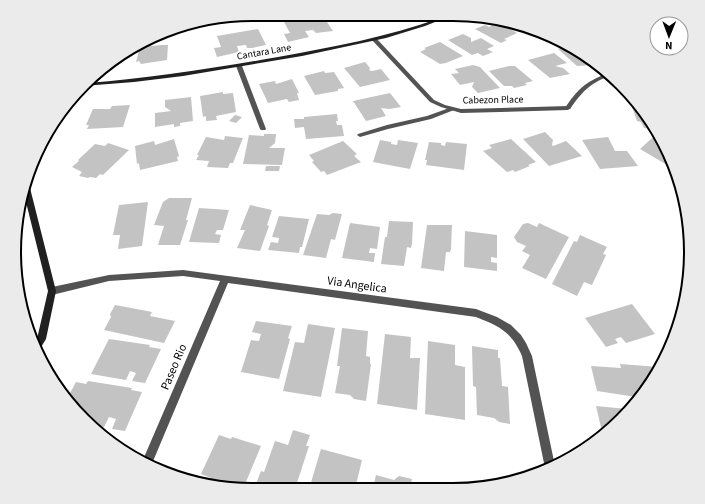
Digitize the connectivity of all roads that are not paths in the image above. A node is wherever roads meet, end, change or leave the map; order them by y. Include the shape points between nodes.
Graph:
1 (433, 21) edge
2 (374, 39) junction
3 (239, 66) junction
4 (603, 76) edge
5 (94, 84) edge
6 (452, 108) junction
7 (263, 129) dead end
8 (360, 135) dead end
9 (26, 201) edge
10 (225, 280) junction
11 (52, 291) junction
12 (40, 342) edge
13 (149, 458) edge
14 (549, 462) edge

1 - 2 street, Cantara Lane
2 - 3 street, Cantara Lane
2 - 6 street, Cabezon Place via 432,101
3 - 5 street, Cantara Lane via 196,74
3 - 7 street
4 - 6 street, Cabezon Place via 581,89 568,108 477,111
6 - 8 street via 428,118
9 - 11 street via 35,223
10 - 11 street, Via Angelica via 183,273 109,278
10 - 13 street, Paseo Rio
10 - 14 street, Via Angelica via 476,313 505,325 521,341 528,356
11 - 12 street

